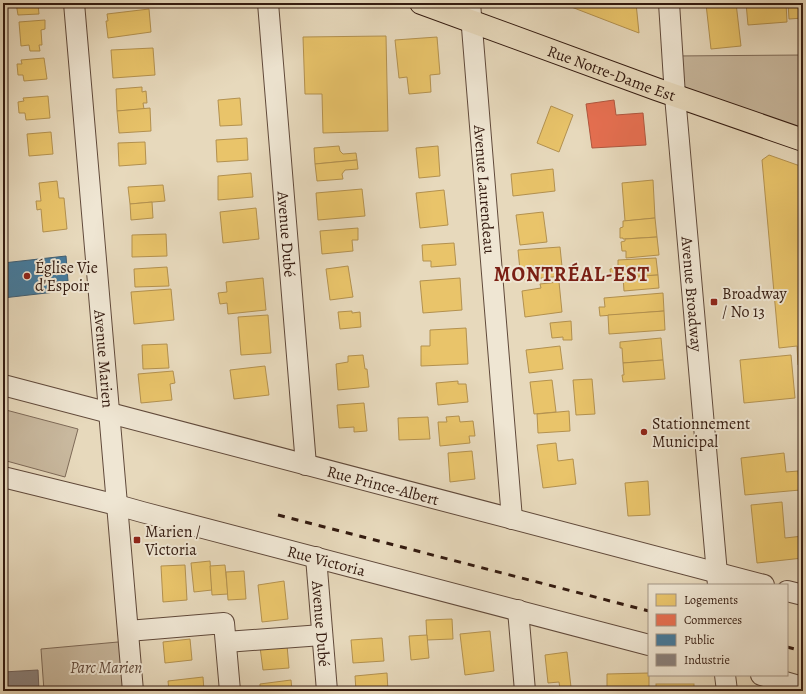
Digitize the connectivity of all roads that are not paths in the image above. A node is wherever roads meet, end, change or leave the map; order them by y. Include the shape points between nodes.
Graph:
1 (74, 3) edge
2 (268, 3) edge
3 (421, 3) edge
4 (669, 3) edge
5 (471, 12) edge
6 (676, 96) junction
7 (803, 140) edge
8 (3, 385) edge
9 (109, 412) junction
10 (306, 466) junction
11 (3, 477) edge
12 (117, 505) junction
13 (512, 519) junction
14 (316, 557) junction
15 (717, 579) edge
16 (756, 584) edge
17 (788, 591) edge
18 (803, 595) edge
19 (518, 610) junction
20 (128, 631) junction
21 (322, 635) junction
22 (226, 642) junction
23 (648, 645) edge
24 (725, 676) edge
25 (764, 676) edge
26 (803, 687) edge
27 (133, 691) edge
28 (230, 691) edge
29 (327, 691) edge
30 (525, 691) edge
31 (727, 691) edge

1 - 9 street, Avenue Marien
2 - 10 street, Avenue Dubé
3 - 5 main road, Rue Notre-Dame Est
4 - 6 street, Avenue Broadway
5 - 6 main road, Rue Notre-Dame Est
5 - 13 street, Avenue Laurendeau
6 - 7 main road, Rue Notre-Dame Est
6 - 15 street, Avenue Broadway
8 - 9 street, Rue Prince-Albert
9 - 10 street, Rue Prince-Albert
9 - 12 street, Avenue Marien
10 - 13 street, Rue Prince-Albert
11 - 12 street, Rue Victoria
12 - 14 street, Rue Victoria
12 - 20 street, Avenue Marien
13 - 15 street, Rue Prince-Albert
14 - 19 street, Rue Victoria
14 - 21 street, Avenue Dubé
15 - 16 street, Rue Prince-Albert
17 - 18 street
19 - 23 street, Rue Victoria
19 - 30 street
20 - 22 street via 224,623
20 - 27 street, Avenue Marien
21 - 22 street
21 - 29 street, Avenue Dubé
22 - 28 street
24 - 31 street
25 - 26 street

